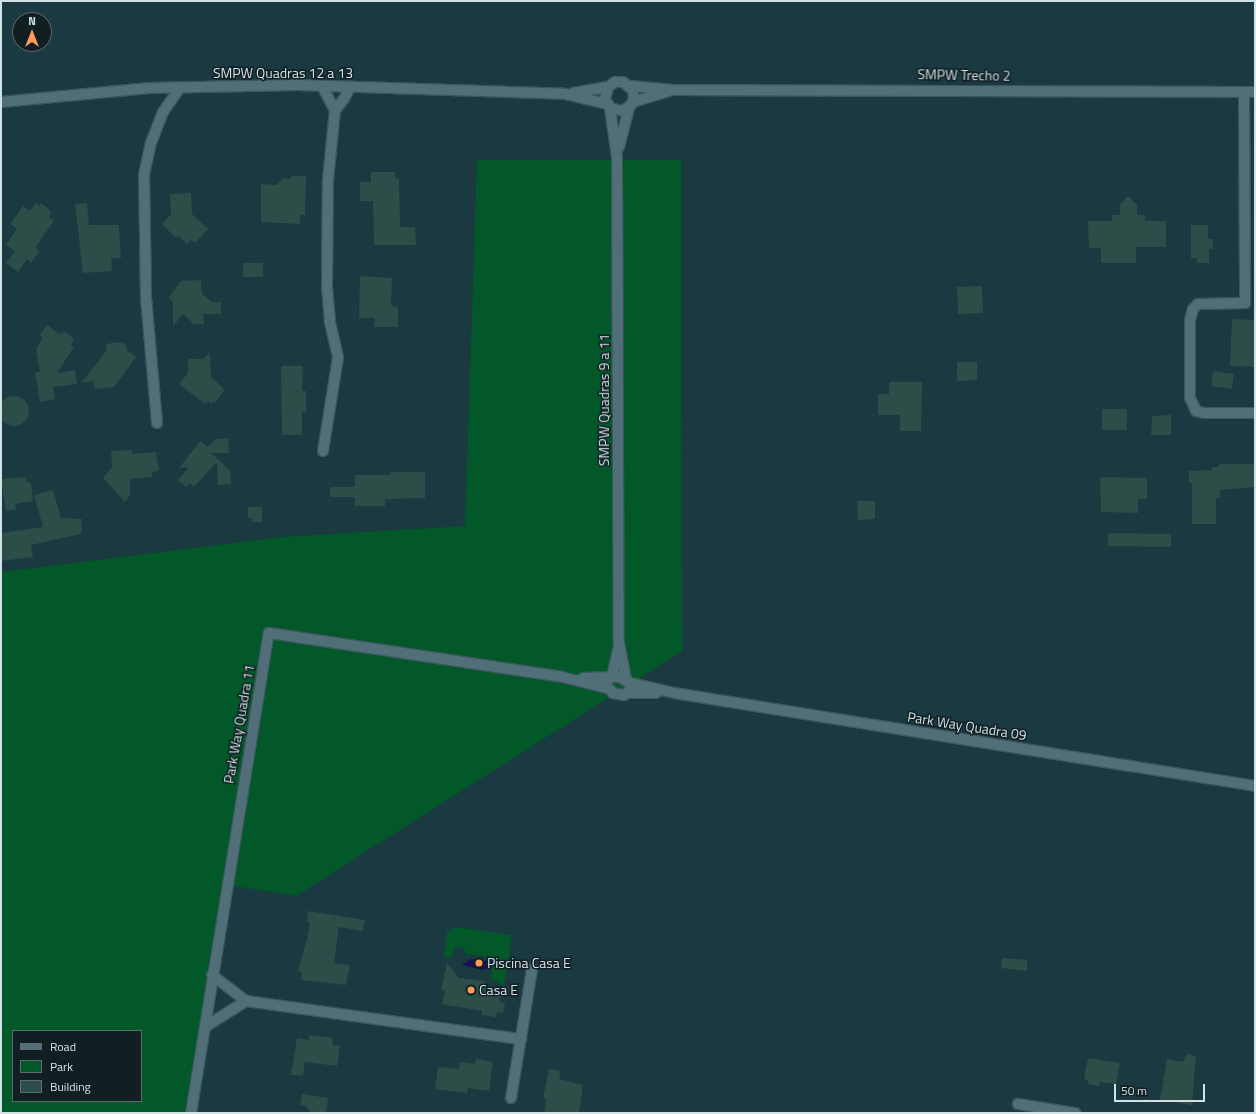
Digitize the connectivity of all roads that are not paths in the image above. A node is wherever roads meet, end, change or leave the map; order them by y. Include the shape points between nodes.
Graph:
1 (322, 86) junction
2 (631, 86) junction
3 (350, 87) junction
4 (608, 87) junction
5 (180, 88) junction
6 (674, 90) junction
7 (1244, 92) junction
8 (1255, 92) edge
9 (565, 94) junction
10 (1, 102) edge
11 (631, 105) junction
12 (609, 106) junction
13 (335, 110) junction
14 (617, 157) junction
15 (1250, 303) edge
16 (1255, 413) edge
17 (157, 423) dead end
18 (323, 451) dead end
19 (619, 643) junction
20 (609, 681) junction
21 (628, 681) junction
22 (627, 693) junction
23 (674, 693) junction
24 (1255, 786) edge
25 (532, 970) dead end
26 (212, 975) junction
27 (246, 1001) junction
28 (205, 1027) junction
29 (521, 1039) junction
30 (511, 1098) dead end
31 (1018, 1104) dead end
32 (192, 1113) edge
33 (1075, 1113) edge

1 - 3 street, SMPW Quadras 12 a 13
1 - 5 street, SMPW Quadras 12 a 13
1 - 13 street
2 - 4 street via 615,82
2 - 6 street
2 - 11 street via 634,94
3 - 9 street, SMPW Quadras 12 a 13
3 - 13 street
4 - 9 street, SMPW Quadras 12 a 13
4 - 12 street via 605,99
5 - 10 street, SMPW Quadras 12 a 13 via 149,88
5 - 17 street via 163,112 151,143 144,175 146,298
6 - 7 street, SMPW Trecho 2
6 - 11 street
7 - 8 street, SMPW Trecho 2
7 - 15 street
9 - 12 street, SMPW Quadras 12 a 13
11 - 12 street via 616,111
11 - 14 street, SMPW Quadras 9 a 11
12 - 14 street, SMPW Quadras 9 a 11
13 - 18 street via 328,180 326,249 330,321 338,357
14 - 19 street, SMPW Quadras 9 a 11
15 - 16 street via 1198,304 1193,309 1190,320 1190,398 1196,411
19 - 20 street, SMPW Quadras 9 a 11
19 - 21 street, SMPW Quadras 9 a 11
20 - 21 street, Park Way Quadra 09
20 - 22 street, Park Way Quadra 09 via 617,694
20 - 26 street, Park Way Quadra 11 via 562,677 269,633
21 - 22 street
21 - 23 street, Park Way Quadra 09
22 - 23 street, Park Way Quadra 09
23 - 24 street, Park Way Quadra 09
25 - 29 street
26 - 27 street
26 - 28 street, Park Way Quadra 11
27 - 28 street
27 - 29 street
28 - 32 street, Park Way Quadra 11
29 - 30 street
31 - 33 street

